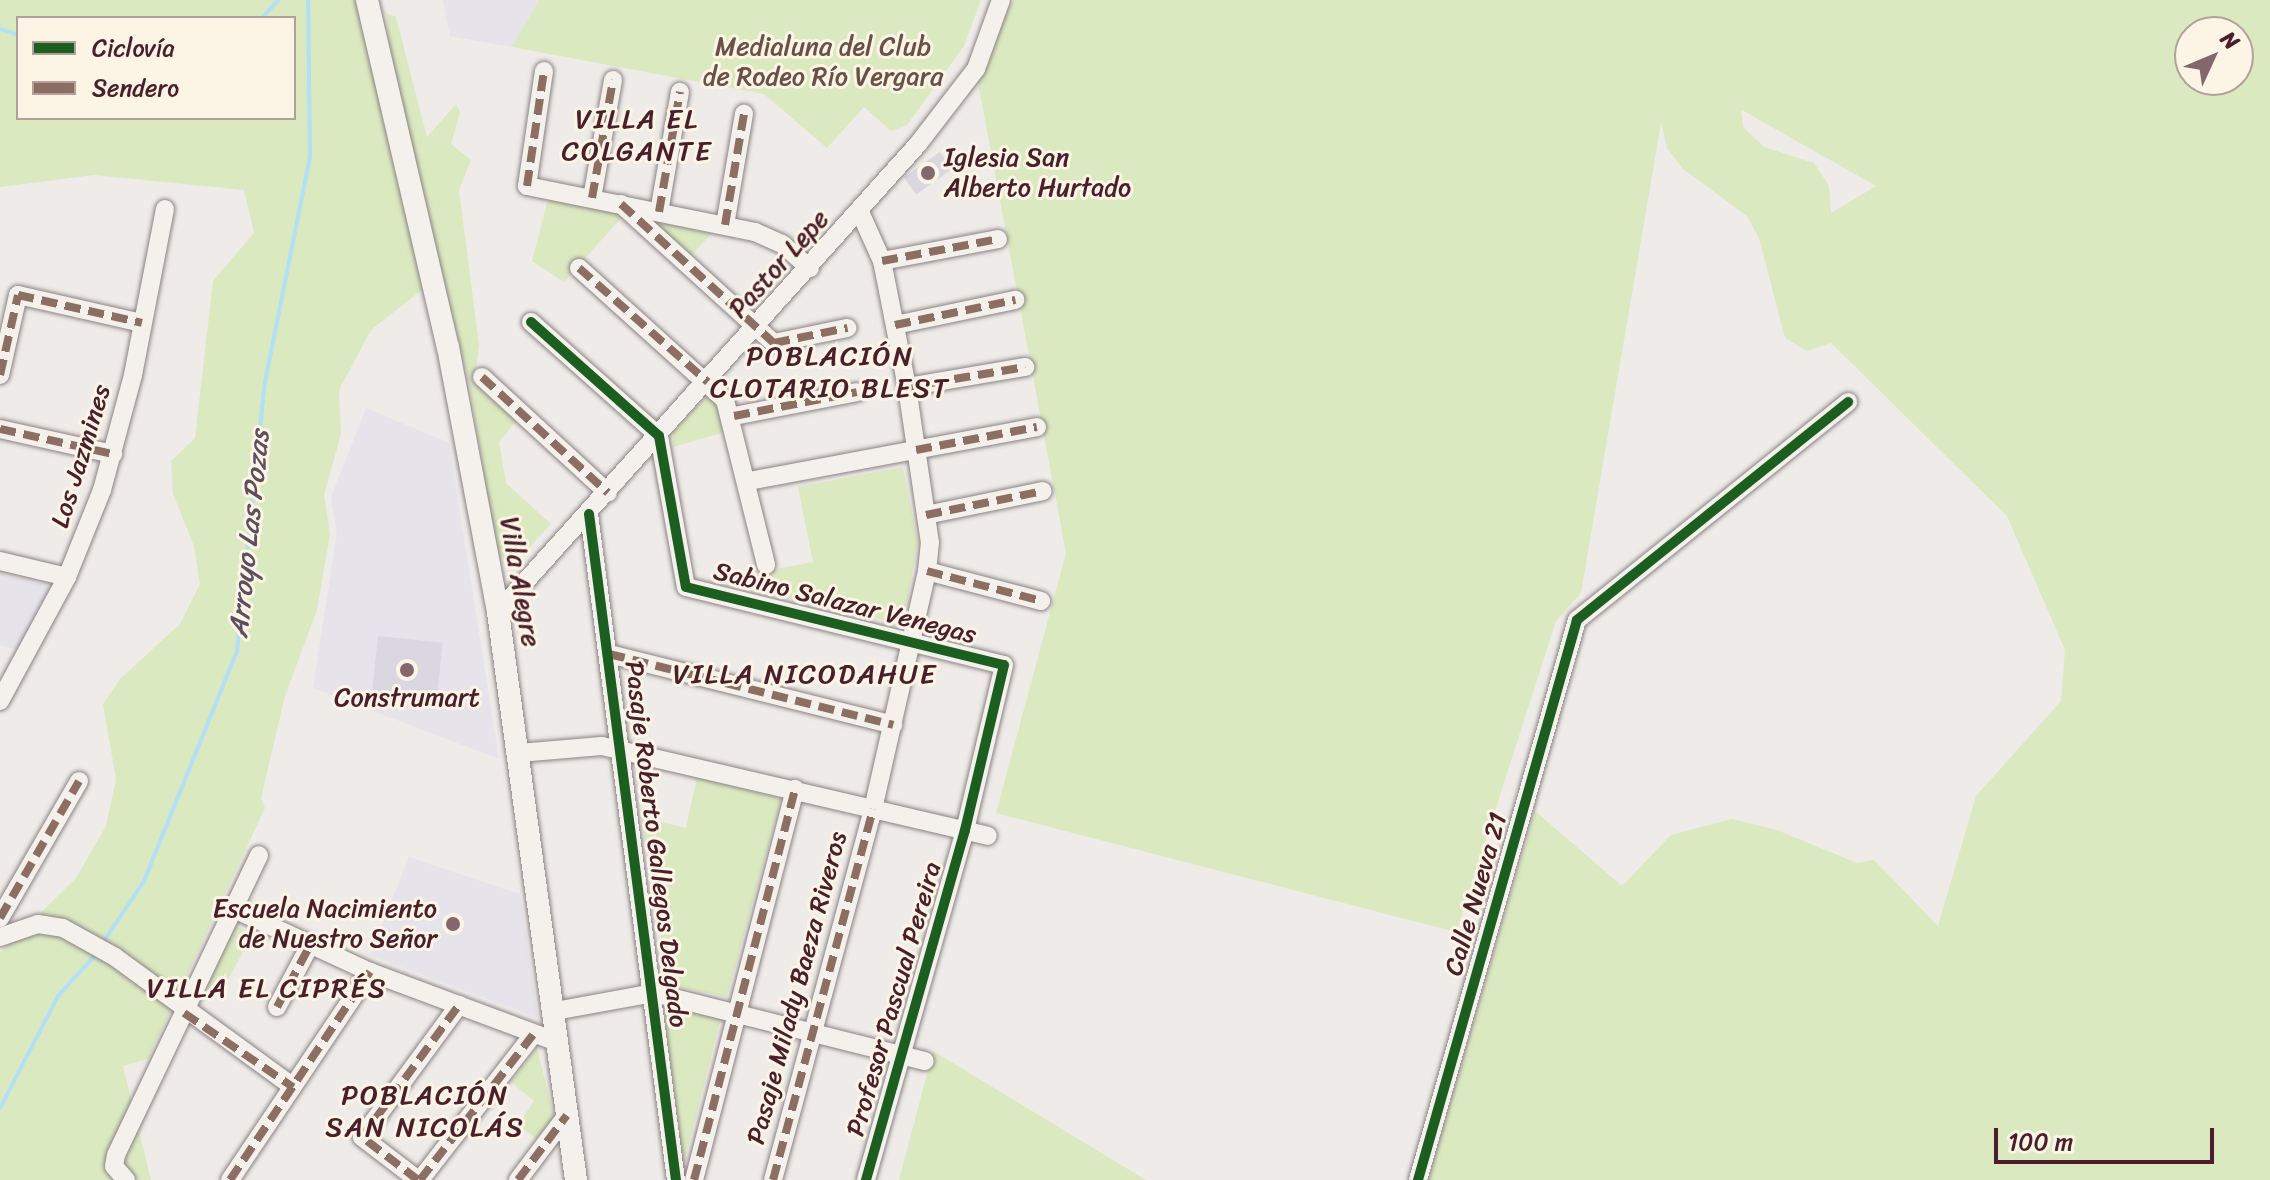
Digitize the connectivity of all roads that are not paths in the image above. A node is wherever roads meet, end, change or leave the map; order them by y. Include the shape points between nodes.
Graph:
1 (367, 0) edge
2 (1001, 0) edge
3 (544, 71) dead end
4 (613, 80) dead end
5 (680, 92) dead end
6 (744, 114) dead end
7 (592, 198) junction
8 (621, 204) junction
9 (165, 209) dead end
10 (659, 212) junction
11 (860, 212) junction
12 (725, 225) junction
13 (998, 239) dead end
14 (882, 261) junction
15 (579, 268) dead end
16 (810, 268) junction
17 (1015, 300) dead end
18 (531, 322) dead end
19 (142, 323) junction
20 (895, 325) junction
21 (847, 328) dead end
22 (755, 330) junction
23 (1025, 367) dead end
24 (0, 375) edge
25 (482, 377) dead end
26 (708, 382) junction
27 (907, 387) junction
28 (857, 392) dead end
29 (1848, 402) dead end
30 (734, 416) junction
31 (1037, 427) dead end
32 (0, 429) edge
33 (659, 436) junction
34 (916, 450) junction
35 (113, 454) junction
36 (749, 481) junction
37 (1043, 491) dead end
38 (608, 493) junction
39 (589, 514) junction
40 (926, 515) junction
41 (0, 561) edge
42 (766, 565) dead end
43 (927, 571) junction
44 (67, 577) junction
45 (1041, 601) dead end
46 (498, 612) junction
47 (911, 641) junction
48 (609, 654) junction
49 (1004, 665) joint
50 (0, 701) edge
51 (893, 725) junction
52 (622, 752) junction
53 (519, 753) junction
54 (79, 781) dead end
55 (795, 789) junction
56 (873, 809) junction
57 (965, 830) junction
58 (988, 836) dead end
59 (259, 855) dead end
60 (234, 909) junction
61 (0, 918) edge
62 (0, 937) edge
63 (309, 947) junction
64 (370, 972) junction
65 (654, 993) junction
66 (459, 1005) junction
67 (277, 1007) dead end
68 (734, 1010) junction
69 (555, 1011) junction
70 (184, 1013) junction
71 (813, 1029) junction
72 (533, 1035) junction
73 (557, 1042) junction
74 (899, 1053) junction
75 (925, 1061) dead end
76 (293, 1087) junction
77 (567, 1115) junction
78 (126, 1180) edge
79 (230, 1180) edge
80 (419, 1180) edge
81 (518, 1180) edge
82 (576, 1180) edge
83 (676, 1180) edge
84 (694, 1180) edge
85 (773, 1180) edge
86 (866, 1180) edge
87 (1418, 1180) edge

1 - 46 main road, Villa Alegre via 448,347
2 - 11 street, Pastor Lepe via 976,69
3 - 7 street via 527,186
4 - 7 street
5 - 10 street
6 - 12 street
7 - 8 street
8 - 10 street
8 - 22 street
9 - 19 street, Los Jazmines
10 - 12 street
11 - 14 street, Pasaje Milady Baeza Riveros
11 - 16 street, Pastor Lepe
12 - 16 street via 769,237
13 - 14 street
14 - 20 street, Pasaje Milady Baeza Riveros
15 - 26 street
16 - 22 street, Pastor Lepe
17 - 20 street
18 - 33 street
19 - 24 street via 18,295
19 - 35 street, Los Jazmines
20 - 27 street, Pasaje Milady Baeza Riveros
21 - 22 street via 774,343
22 - 26 street, Pastor Lepe
23 - 27 street
25 - 38 street
26 - 30 street
26 - 33 street, Pastor Lepe
27 - 34 street, Pasaje Milady Baeza Riveros
28 - 30 street
29 - 87 street, Calle Nueva 21 via 1577,620
30 - 36 street
31 - 34 street
32 - 35 street
33 - 38 street, Pastor Lepe
33 - 47 street, Sabino Salazar Venegas via 686,587
34 - 36 street
34 - 40 street, Pasaje Milady Baeza Riveros
35 - 44 street, Los Jazmines
36 - 42 street
37 - 40 street
38 - 39 street, Pastor Lepe
39 - 46 street, Pastor Lepe
39 - 48 street, Pasaje Roberto Gallegos Delgado
40 - 43 street, Pasaje Milady Baeza Riveros
41 - 44 street
43 - 45 street
43 - 47 street, Pasaje Milady Baeza Riveros
44 - 50 street, Los Jazmines
46 - 53 main road, Villa Alegre
47 - 49 street, Sabino Salazar Venegas
47 - 51 street, Pasaje Milady Baeza Riveros
48 - 51 street
48 - 52 street, Pasaje Roberto Gallegos Delgado
49 - 57 street, Profesor Pascual Pereira
51 - 56 street, Pasaje Milady Baeza Riveros
52 - 53 street via 577,745
52 - 55 street
52 - 65 street, Pasaje Roberto Gallegos Delgado
53 - 69 main road, Villa Alegre
54 - 61 street
55 - 56 street
55 - 68 street
56 - 57 street
56 - 71 street, Pasaje Milady Baeza Riveros
57 - 58 street
57 - 74 street, Profesor Pascual Pereira
59 - 60 street
60 - 63 street
60 - 70 street
62 - 70 street via 38,924 63,928 115,957
63 - 64 street
63 - 67 street
64 - 66 street
64 - 76 street
65 - 68 street
65 - 69 street
65 - 83 street, Pasaje Roberto Gallegos Delgado
66 - 72 street
66 - 80 street via 362,1137
68 - 71 street
68 - 84 street
69 - 73 main road, Villa Alegre
70 - 76 street
70 - 78 street via 116,1155 114,1166
71 - 74 street
71 - 85 street, Pasaje Milady Baeza Riveros
72 - 73 street
72 - 80 street
73 - 77 main road, Villa Alegre
74 - 75 street
74 - 86 street, Profesor Pascual Pereira
76 - 79 street
77 - 81 street
77 - 82 main road, Villa Alegre

